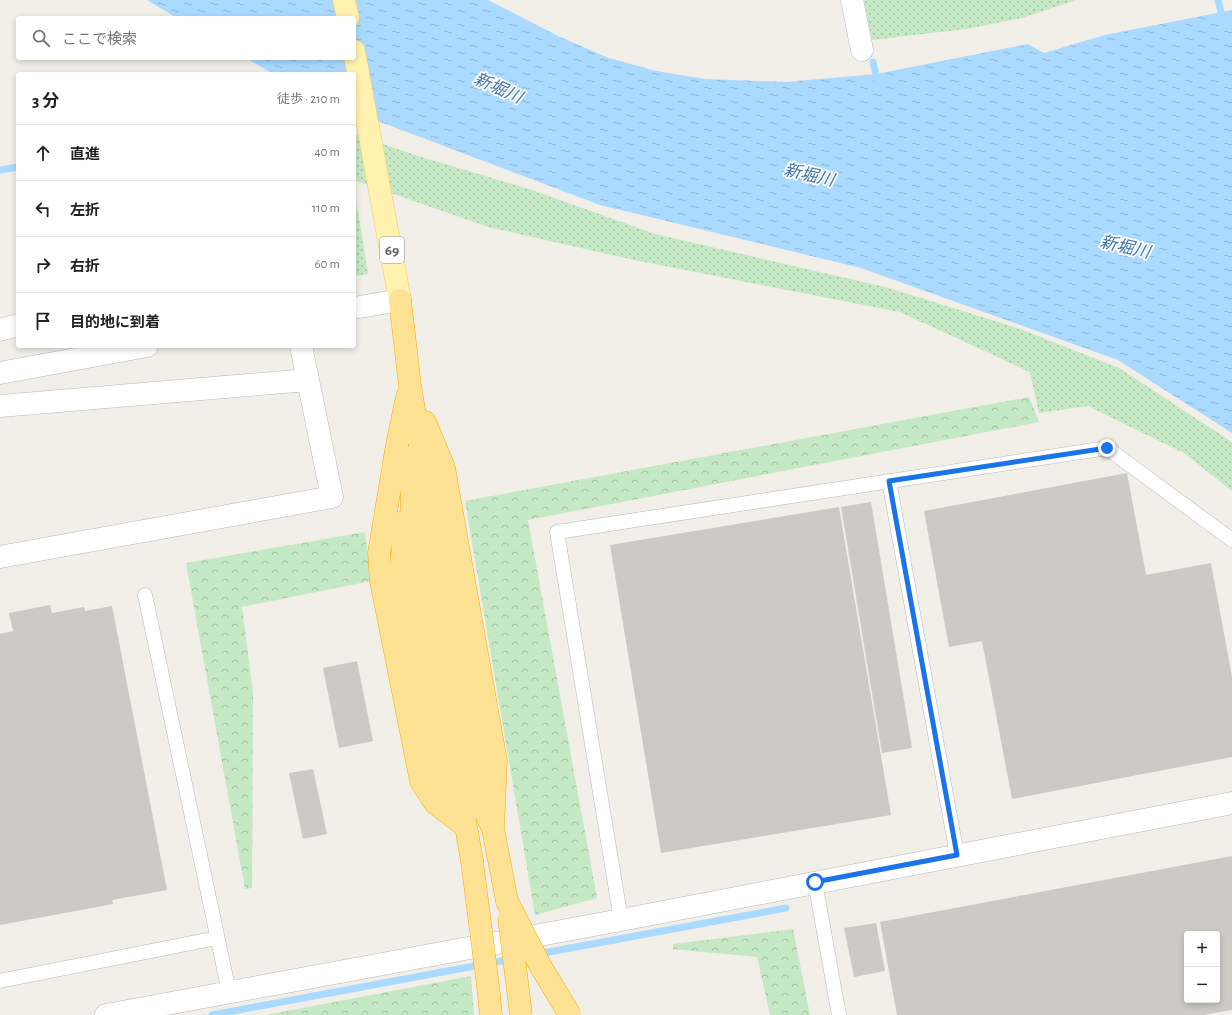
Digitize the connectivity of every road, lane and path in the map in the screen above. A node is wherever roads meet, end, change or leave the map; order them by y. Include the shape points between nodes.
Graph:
1 (344, 0) edge
2 (852, 0) edge
3 (348, 16) edge
4 (862, 50) dead end
5 (356, 60) edge
6 (400, 300) junction
7 (356, 308) edge
8 (16, 326) edge
9 (0, 330) edge
10 (136, 348) edge
11 (301, 348) edge
12 (0, 373) edge
13 (308, 380) junction
14 (410, 386) junction
15 (0, 406) edge
16 (889, 481) junction
17 (1232, 540) edge
18 (0, 557) edge
19 (145, 595) dead end
20 (1232, 803) edge
21 (466, 827) junction
22 (957, 855) junction
23 (815, 882) junction
24 (507, 901) junction
25 (621, 920) junction
26 (217, 938) junction
27 (0, 982) edge
28 (229, 992) junction
29 (106, 1015) edge
30 (490, 1015) edge
31 (521, 1015) edge
32 (570, 1015) edge
33 (839, 1015) edge

1 - 3 main road
2 - 4 street
5 - 6 main road, 69
6 - 7 street
6 - 14 highway, 69
8 - 9 street
10 - 12 street
11 - 13 street
13 - 15 street
13 - 18 street via 332,497
14 - 21 highway via 412,512
14 - 21 highway via 397,445 379,553 381,581 421,781 435,803
14 - 24 highway via 444,468 496,761 493,830
16 - 17 lane via 1107,448
16 - 22 lane
16 - 25 lane via 557,532
19 - 26 lane
20 - 22 street
21 - 30 highway, bridge
22 - 23 street
23 - 25 street
23 - 33 lane
24 - 31 highway, bridge
24 - 32 highway, bridge via 541,967
25 - 28 street
26 - 27 lane
26 - 28 lane
28 - 29 street

